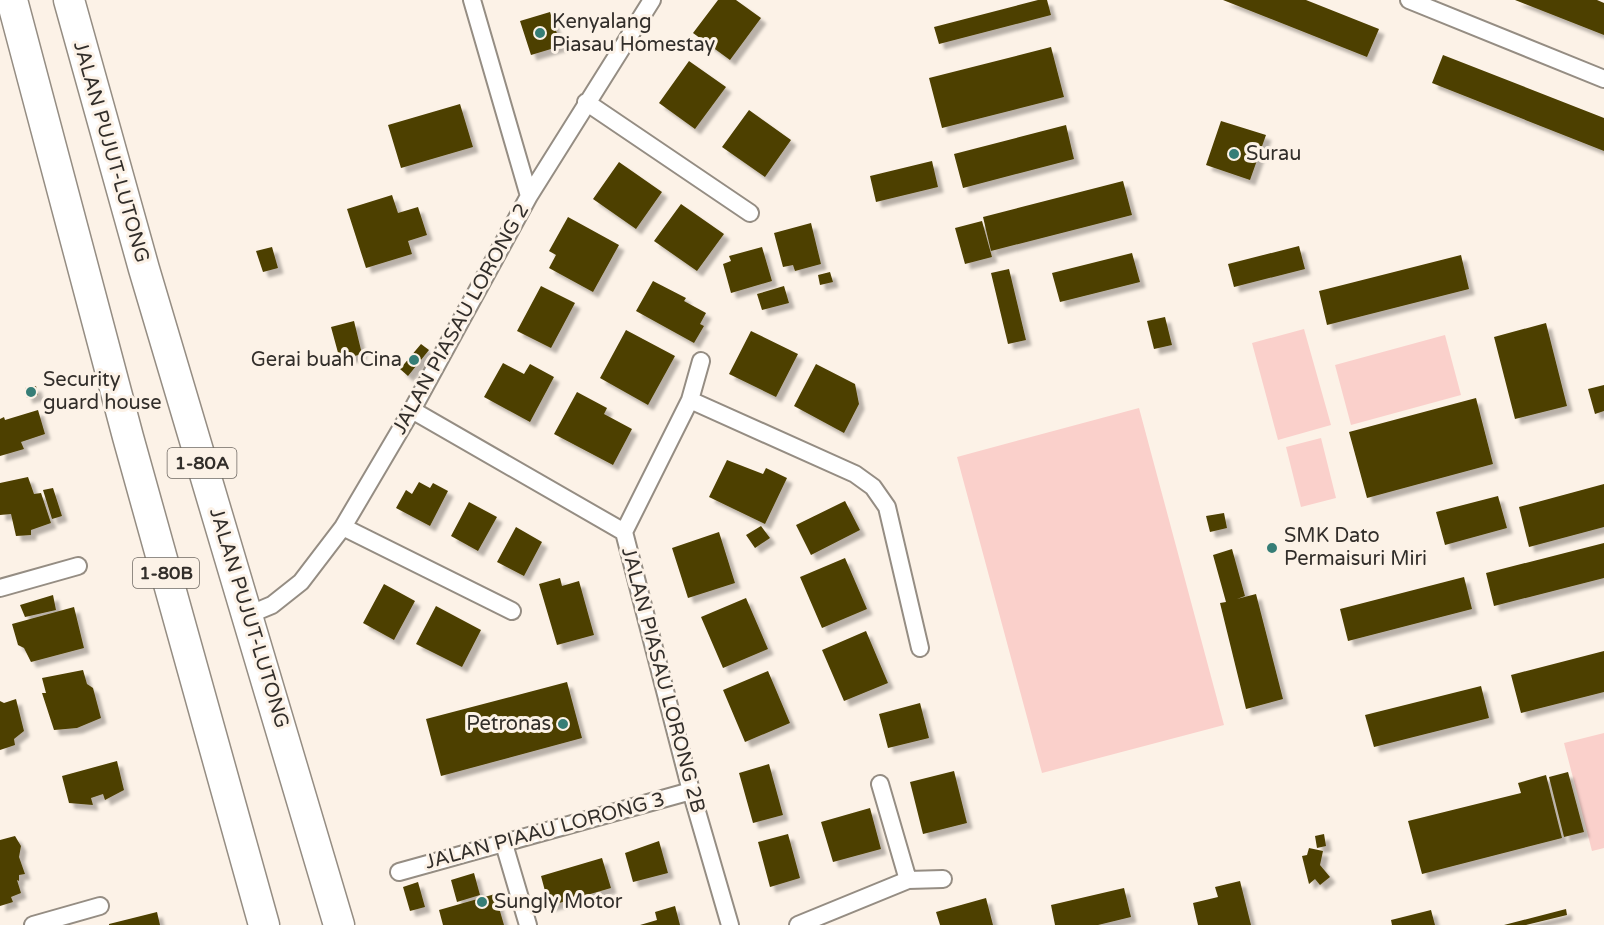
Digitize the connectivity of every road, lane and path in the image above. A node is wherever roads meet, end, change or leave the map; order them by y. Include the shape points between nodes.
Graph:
1 (12, 0) edge
2 (69, 0) edge
3 (472, 0) edge
4 (652, 0) edge
5 (1409, 0) edge
6 (1604, 78) edge
7 (586, 102) junction
8 (529, 196) junction
9 (750, 213) dead end
10 (702, 361) dead end
11 (690, 400) junction
12 (412, 410) junction
13 (343, 527) junction
14 (624, 532) junction
15 (78, 566) dead end
16 (0, 588) edge
17 (512, 611) dead end
18 (248, 615) junction
19 (920, 648) dead end
20 (880, 784) dead end
21 (691, 791) junction
22 (504, 844) junction
23 (399, 872) dead end
24 (943, 879) dead end
25 (908, 880) junction
26 (100, 906) dead end
27 (33, 925) edge
28 (264, 925) edge
29 (339, 925) edge
30 (528, 925) edge
31 (730, 925) edge
32 (798, 925) edge

1 - 28 highway, 1-80B
2 - 18 highway, JALAN PUJUT-LUTONG / 1-80A via 144,269
3 - 8 street
4 - 7 street, JALAN PIASAU LORONG 2
5 - 6 street
7 - 8 street, JALAN PIASAU LORONG 2
7 - 9 street
8 - 12 street, JALAN PIASAU LORONG 2
10 - 11 street
11 - 14 street
11 - 19 street via 855,474 873,487 887,507
12 - 13 street, JALAN PIASAU LORONG 2
12 - 14 street, JALAN PIASAU LORONG 2B
13 - 17 street
13 - 18 street, JALAN PIASAU LORONG 2 via 301,582 272,605
14 - 21 street, JALAN PIASAU LORONG 2B
15 - 16 street
18 - 29 highway, JALAN PUJUT-LUTONG / 1-80A
20 - 25 street
21 - 22 street, JALAN PIAAU LORONG 3
21 - 31 street, JALAN PIASAU LORONG 2B
22 - 23 street, JALAN PIAAU LORONG 3
22 - 30 street
24 - 25 street
25 - 32 street
26 - 27 street

